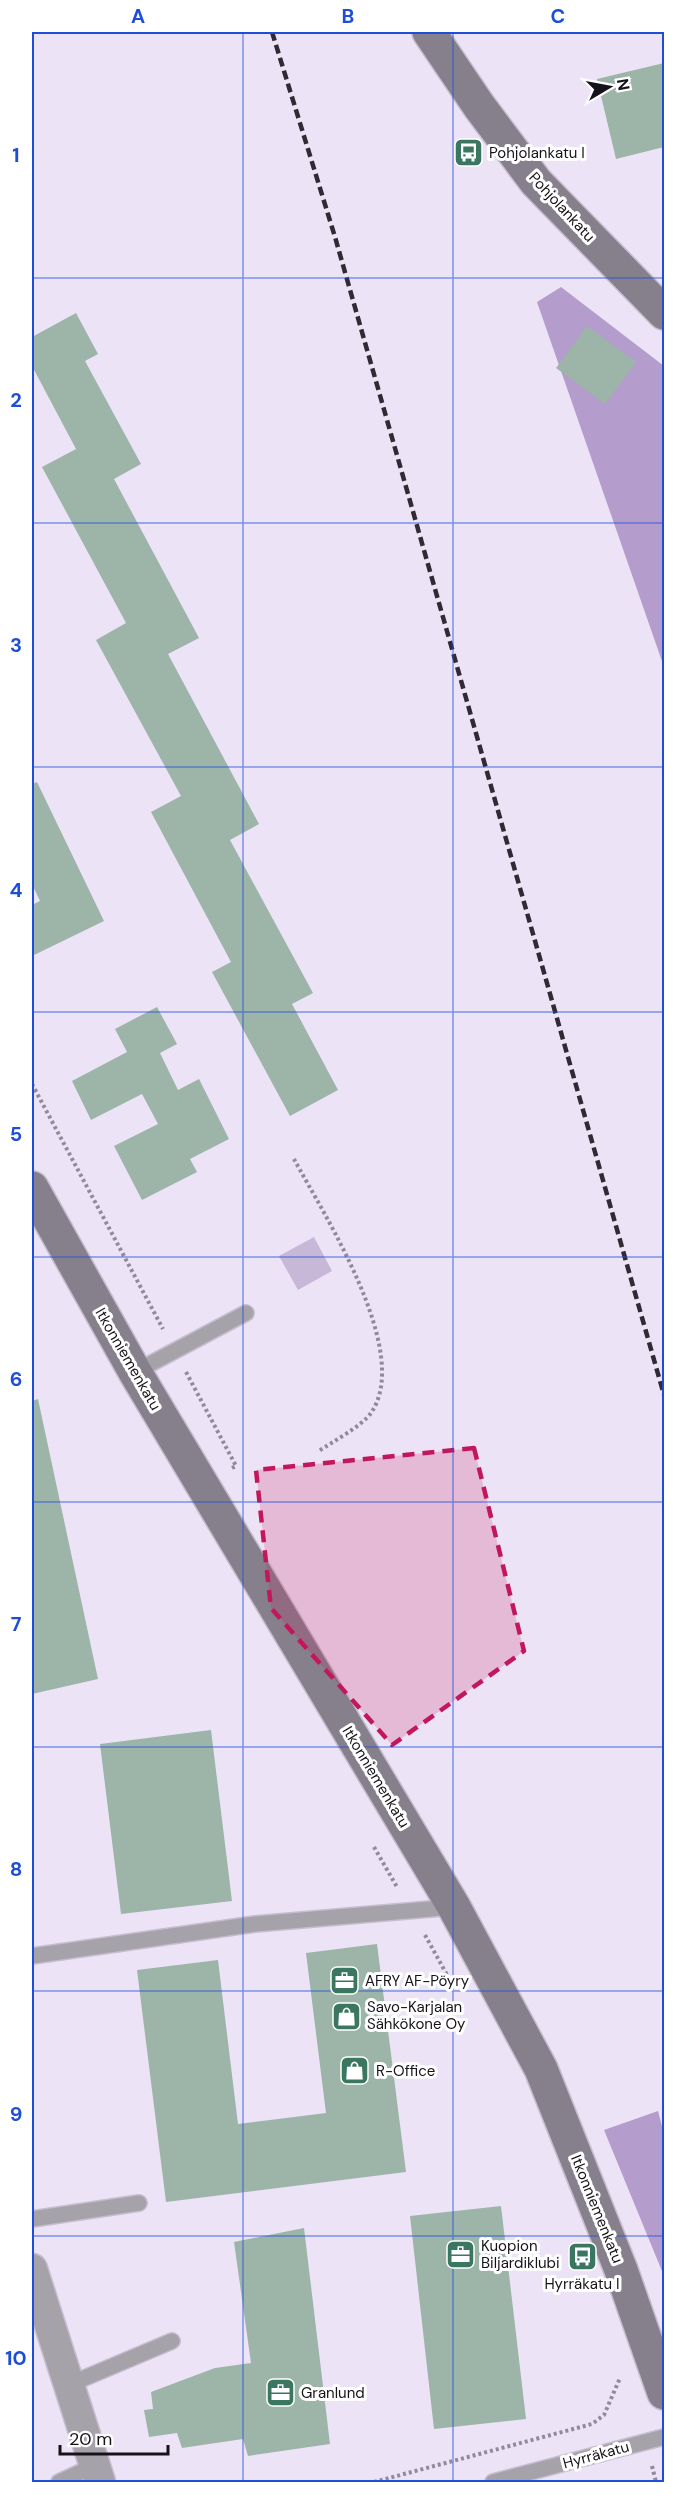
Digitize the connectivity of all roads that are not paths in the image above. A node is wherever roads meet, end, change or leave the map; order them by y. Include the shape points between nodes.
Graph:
1 (429, 32) edge
2 (664, 313) edge
3 (32, 1188) edge
4 (246, 1313) dead end
5 (135, 1372) junction
6 (454, 1907) junction
7 (32, 1956) edge
8 (139, 2203) dead end
9 (32, 2219) edge
10 (32, 2269) edge
11 (171, 2341) dead end
12 (68, 2385) junction
13 (664, 2393) edge
14 (664, 2437) edge
15 (97, 2474) edge
16 (59, 2482) edge
17 (493, 2482) edge

1 - 2 main road, Pohjolankatu via 536,182
3 - 5 main road, Itkonniemenkatu
4 - 5 lane
5 - 6 main road, Itkonniemenkatu
6 - 7 lane via 255,1924
6 - 13 main road, Itkonniemenkatu via 541,2069 621,2270
8 - 9 lane
10 - 12 street
11 - 12 lane
12 - 15 street
14 - 17 lane, Hyrräkatu
15 - 16 lane

